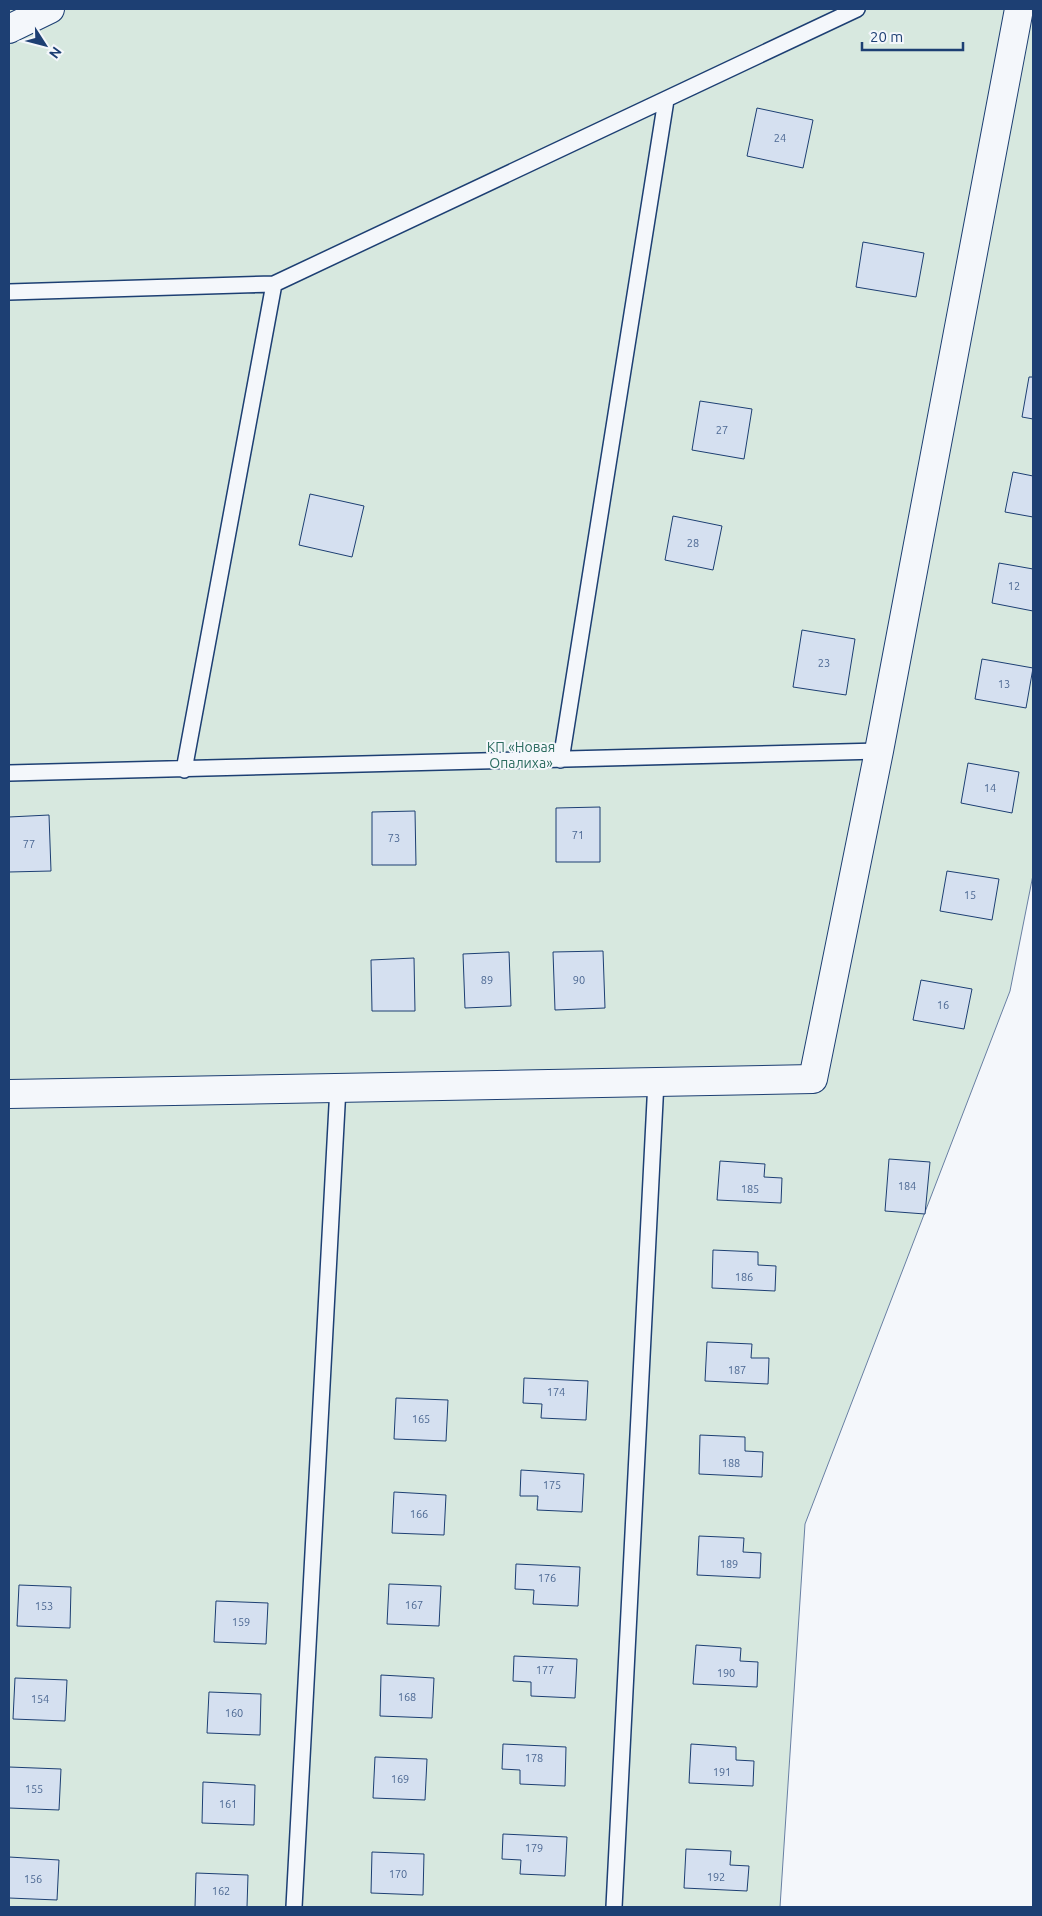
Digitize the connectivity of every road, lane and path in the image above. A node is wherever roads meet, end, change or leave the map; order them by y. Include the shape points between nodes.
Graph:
1 (50, 9) edge
2 (857, 9) edge
3 (1019, 9) edge
4 (9, 29) edge
5 (666, 100) junction
6 (274, 284) junction
7 (9, 292) edge
8 (879, 751) junction
9 (561, 760) junction
10 (184, 770) junction
11 (9, 773) edge
12 (656, 1081) junction
13 (338, 1087) junction
14 (9, 1094) edge
15 (294, 1907) edge
16 (614, 1907) edge

1 - 4 street
2 - 5 lane
3 - 8 street
5 - 6 lane
5 - 9 lane
6 - 7 lane
6 - 10 lane
8 - 9 lane
8 - 12 street via 813,1079
9 - 10 lane
10 - 11 lane
12 - 13 street
12 - 16 lane
13 - 14 street
13 - 15 lane

